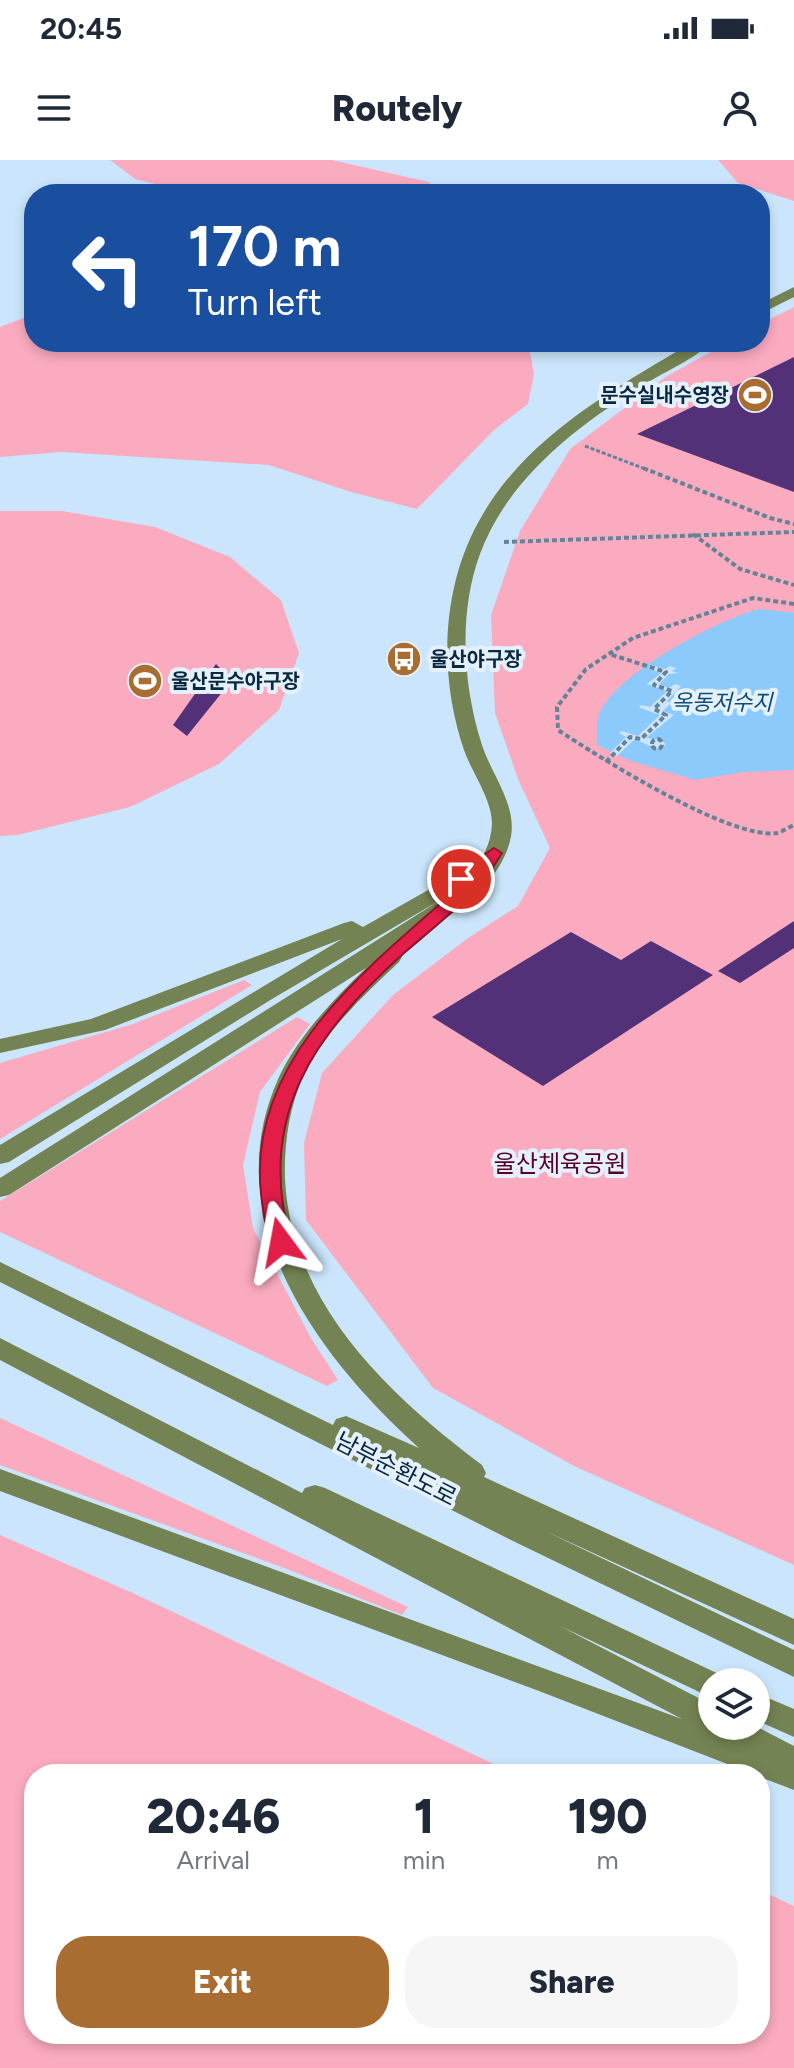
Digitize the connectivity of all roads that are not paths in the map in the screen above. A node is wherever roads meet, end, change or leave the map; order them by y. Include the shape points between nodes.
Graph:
1 (794, 291) edge
2 (770, 304) edge
3 (688, 352) edge
4 (486, 861) junction
5 (450, 904) junction
6 (0, 1046) edge
7 (0, 1156) edge
8 (0, 1189) edge
9 (0, 1270) edge
10 (0, 1346) edge
11 (0, 1480) edge
12 (539, 1515) junction
13 (794, 1633) edge
14 (794, 1664) edge
15 (698, 1678) edge
16 (698, 1713) edge
17 (770, 1713) edge
18 (794, 1724) edge
19 (752, 1740) edge
20 (794, 1762) edge
21 (763, 1764) edge
22 (770, 1767) edge
23 (794, 1776) edge

1 - 2 main road
3 - 4 main road via 591,411 543,450 508,489 477,542 459,602 457,632 465,718 502,826
4 - 5 main road via 479,879
4 - 6 main road via 334,935 160,1002 97,1025
4 - 7 main road
5 - 8 main road
5 - 12 main road via 364,982 296,1068 270,1151 273,1212 285,1253 313,1309 368,1381 460,1464
9 - 12 main road
9 - 14 main road, 남부순환도로
10 - 15 main road
10 - 16 main road
11 - 21 main road
12 - 13 main road
17 - 18 main road
19 - 20 main road
22 - 23 main road

